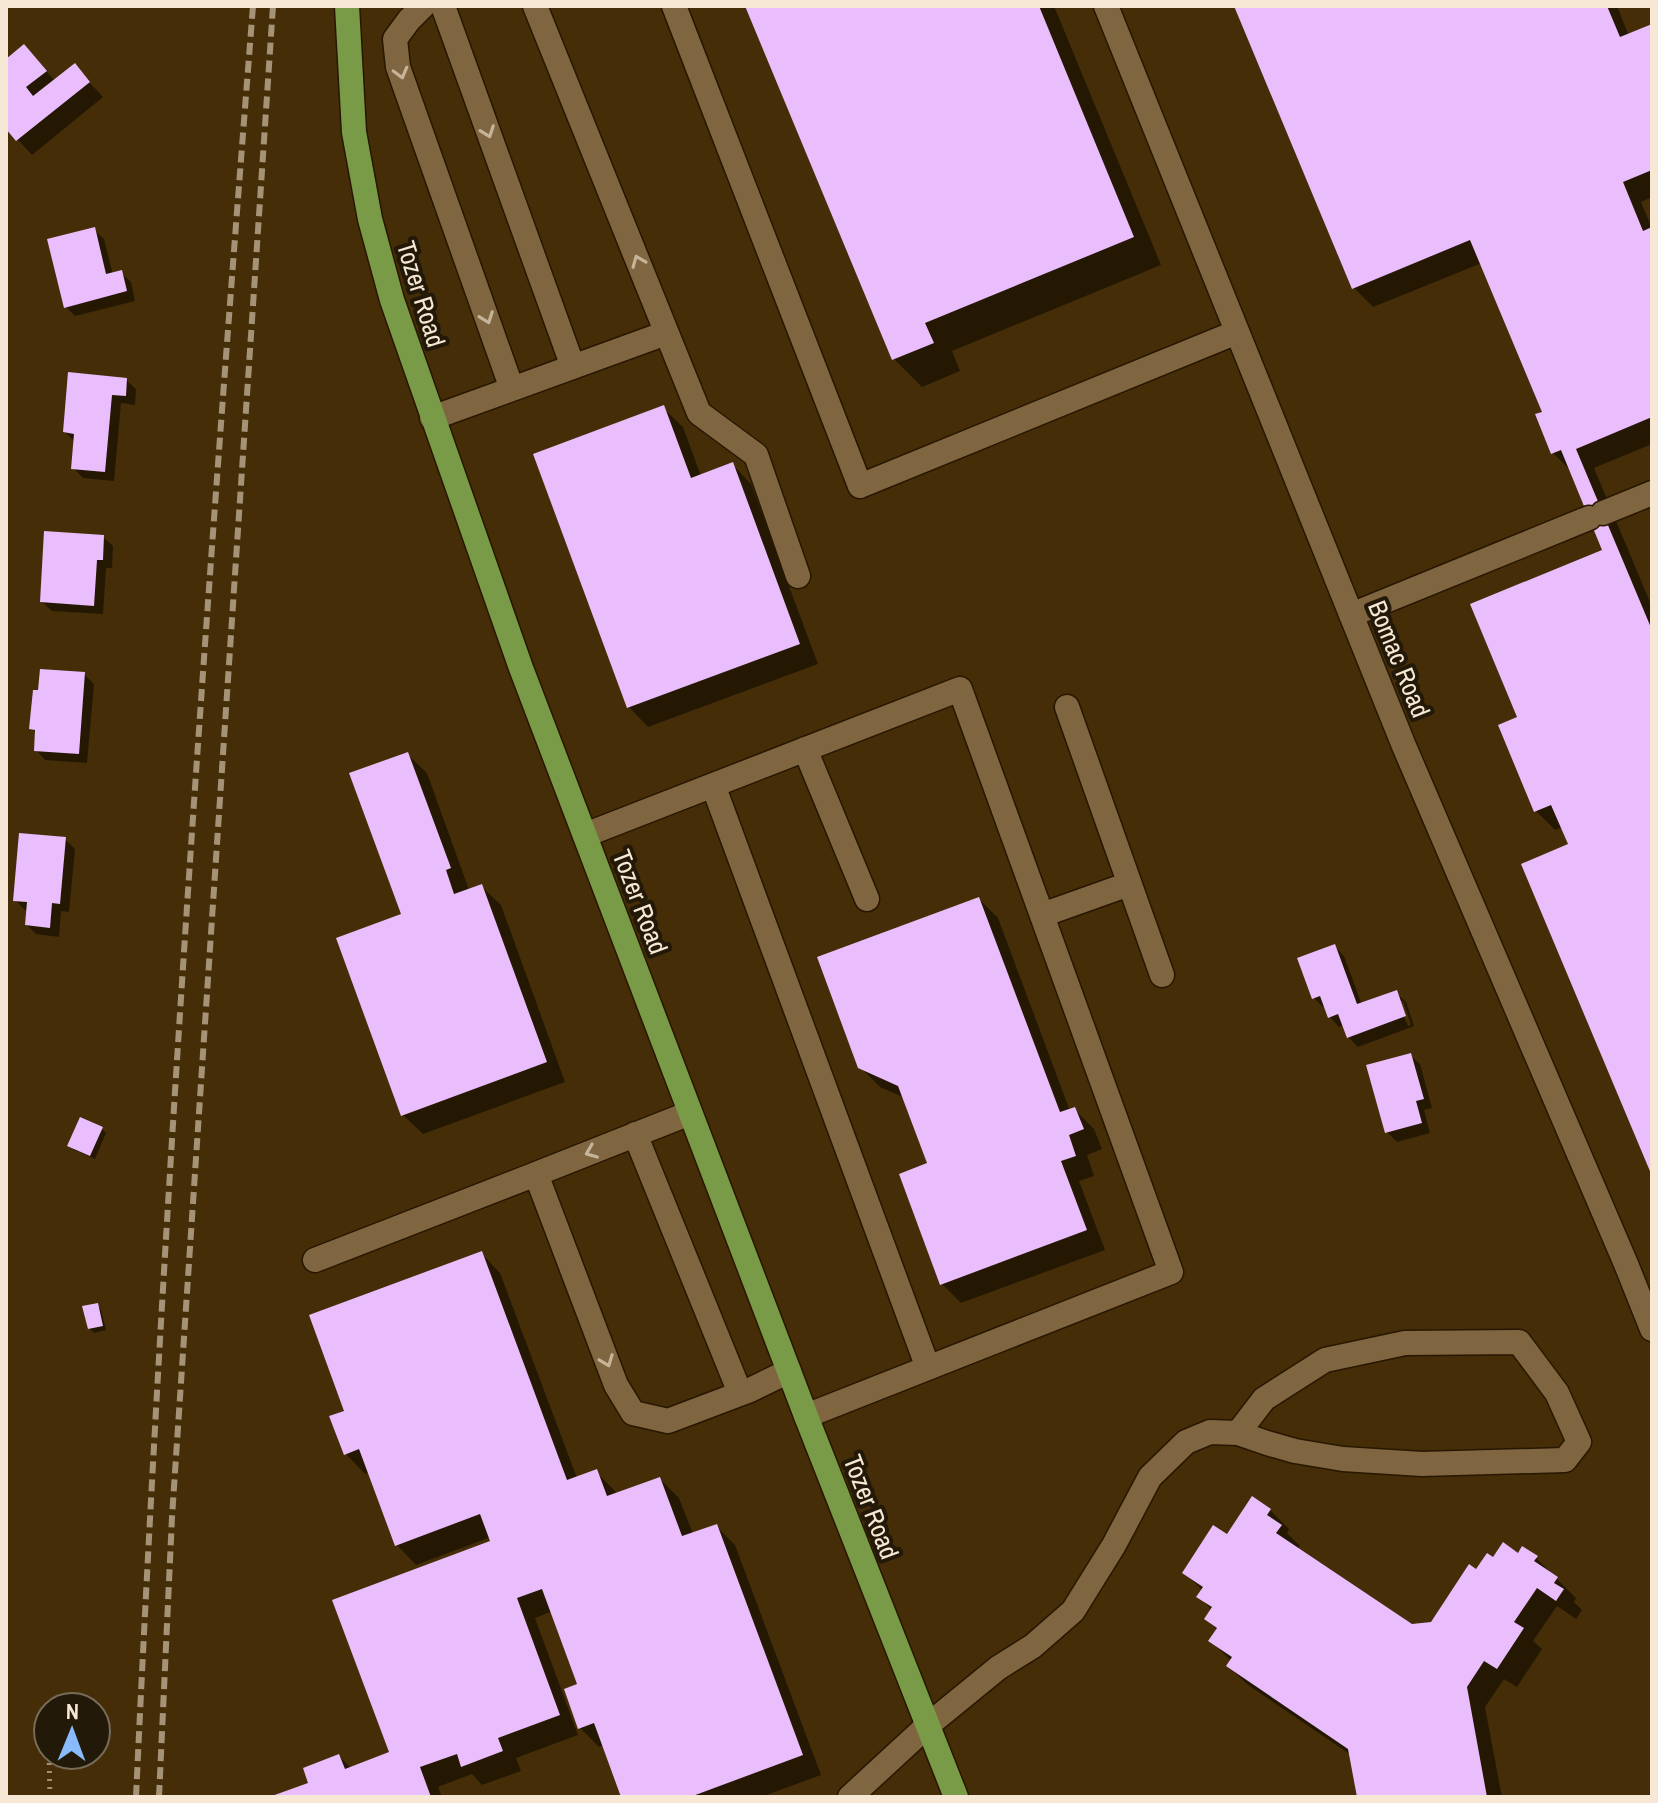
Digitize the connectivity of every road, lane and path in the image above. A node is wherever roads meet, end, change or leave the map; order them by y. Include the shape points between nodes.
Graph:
1 (347, 6) edge
2 (423, 6) edge
3 (443, 6) edge
4 (535, 6) edge
5 (674, 6) edge
6 (1106, 6) edge
7 (1237, 332) junction
8 (666, 333) junction
9 (573, 367) junction
10 (512, 389) junction
11 (432, 418) junction
12 (1652, 493) edge
13 (798, 576) dead end
14 (1351, 615) junction
15 (1067, 707) dead end
16 (805, 749) junction
17 (713, 785) junction
18 (585, 835) junction
19 (1129, 884) junction
20 (867, 899) dead end
21 (1042, 915) junction
22 (1162, 975) dead end
23 (690, 1113) junction
24 (635, 1134) junction
25 (536, 1174) junction
26 (315, 1260) dead end
27 (1652, 1329) edge
28 (928, 1368) junction
29 (789, 1371) junction
30 (740, 1393) junction
31 (806, 1416) junction
32 (1238, 1433) junction
33 (927, 1726) junction
34 (49, 1771) edge
35 (50, 1797) edge
36 (850, 1797) edge
37 (956, 1797) edge

1 - 11 main road, Tozer Road via 354,132 370,219
2 -> 10 street via 395,39 398,67
3 -> 9 street
8 -> 4 street
5 - 7 street via 860,486
6 - 7 street, Bomac Road
7 - 14 street, Bomac Road
8 - 9 street
8 - 13 street via 699,413 756,455
9 - 10 street
10 - 11 street
11 - 18 main road, Tozer Road
12 - 14 street
14 - 27 street, Bomac Road
15 - 19 street
16 - 17 street
16 - 20 street
16 - 21 street via 960,689
17 - 18 street
17 - 28 street
18 - 23 main road, Tozer Road
19 - 21 street
19 - 22 street
21 - 28 street via 1171,1272
23 - 24 street
23 - 29 main road, Tozer Road
24 -> 25 street
24 - 30 street
25 - 26 street
25 -> 30 street via 616,1385 633,1413 668,1421
28 - 31 street
29 - 30 street
29 - 31 main road, Tozer Road
31 - 33 main road, Tozer Road
32 - 32 street via 1295,1451 1422,1464 1565,1460 1579,1442 1557,1393 1519,1342 1405,1343 1325,1360 1264,1399
32 - 33 street via 1210,1432 1186,1442 1150,1477 1073,1611
33 - 36 street
33 - 37 main road, Tozer Road
34 - 35 path

